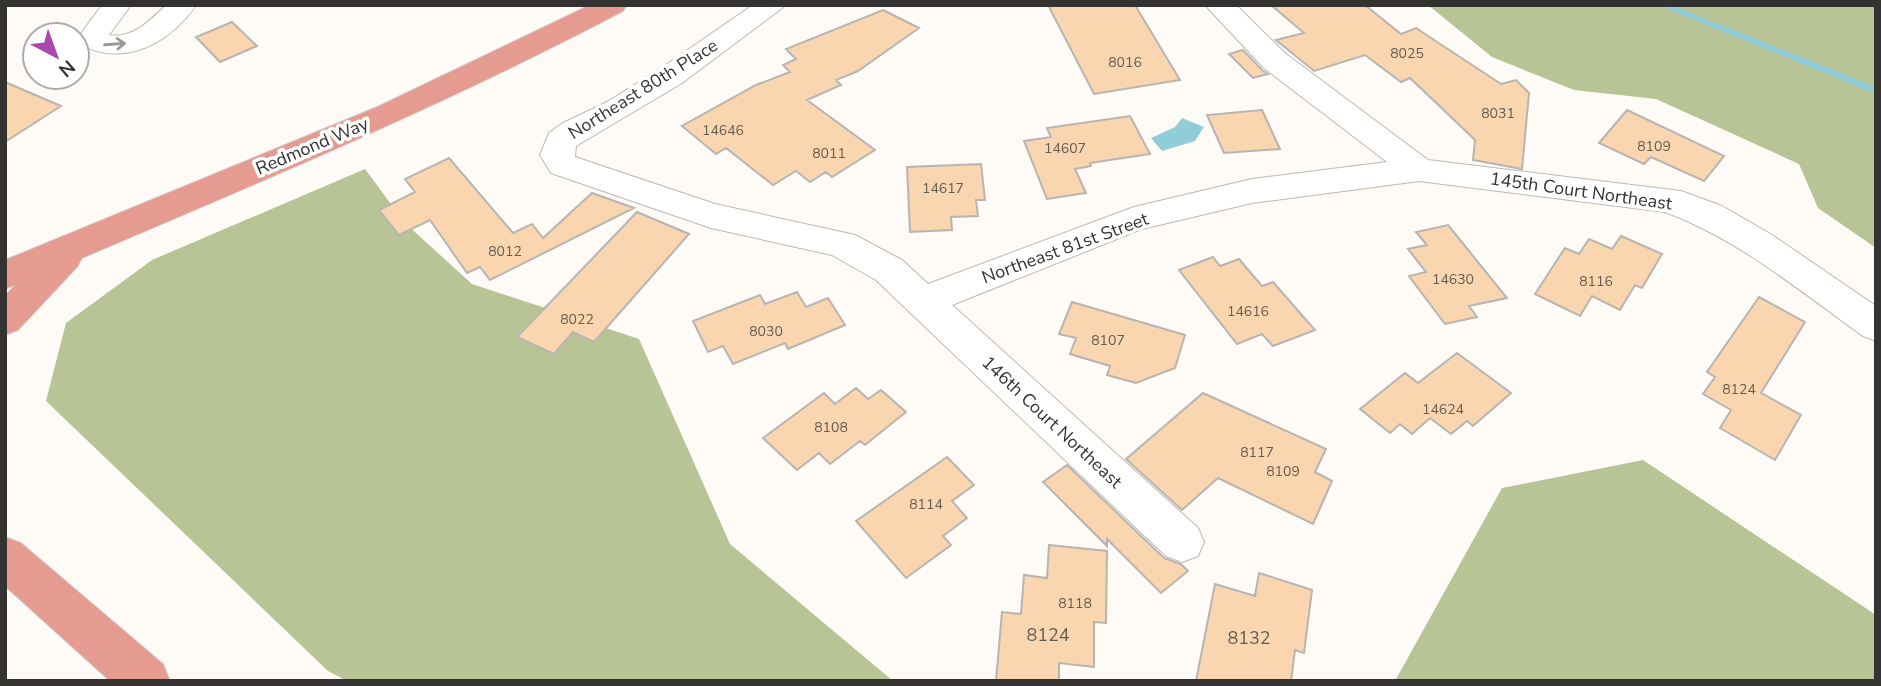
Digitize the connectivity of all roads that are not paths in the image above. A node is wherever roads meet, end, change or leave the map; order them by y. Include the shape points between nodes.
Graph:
1 (117, 5) edge
2 (182, 5) edge
3 (613, 5) edge
4 (772, 5) edge
5 (1219, 5) edge
6 (557, 155) joint
7 (1419, 170) junction
8 (78, 244) junction
9 (5, 275) edge
10 (922, 302) junction
11 (5, 320) edge
12 (1876, 326) edge
13 (1182, 541) dead end
14 (5, 557) edge
15 (146, 681) edge

1 -> 2 street via 91,38 107,47 144,40
3 - 8 main road, Redmond Way via 535,47 363,124
4 - 6 street, Northeast 80th Place via 671,76 574,131 561,141
5 - 7 street via 1275,61
6 - 10 street, 146th Court Northeast via 580,173 711,216 842,244 889,270
7 - 10 street, Northeast 81st Street via 1252,191 1134,219
7 - 12 street, 145th Court Northeast via 1680,204 1710,215 1759,244
8 - 9 main road, Redmond Way
8 - 11 main road
10 - 13 street, 146th Court Northeast
14 - 15 main road

